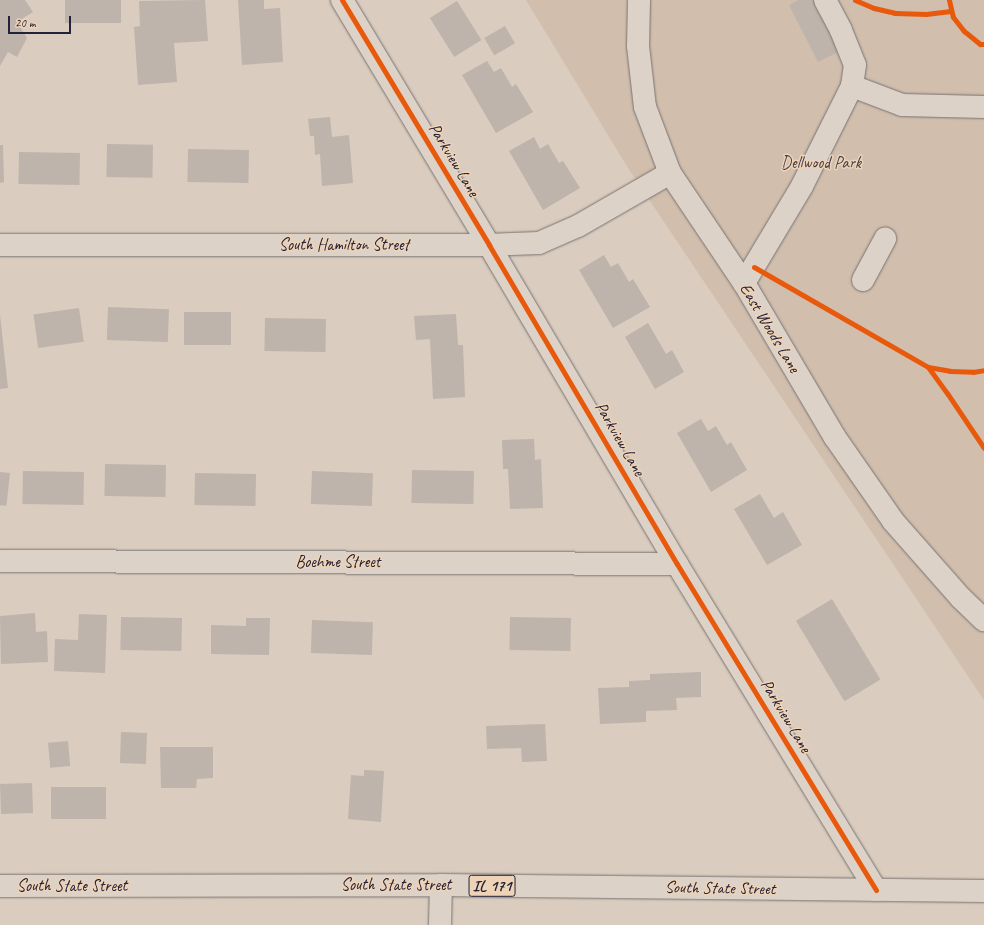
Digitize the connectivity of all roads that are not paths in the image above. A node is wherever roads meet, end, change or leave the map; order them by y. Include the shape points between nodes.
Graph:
1 (342, 0) edge
2 (639, 0) edge
3 (825, 0) edge
4 (852, 86) junction
5 (984, 108) edge
6 (670, 173) junction
7 (885, 239) dead end
8 (0, 245) edge
9 (489, 245) junction
10 (863, 280) dead end
11 (744, 283) junction
12 (0, 561) edge
13 (677, 564) junction
14 (984, 620) edge
15 (441, 885) junction
16 (0, 886) edge
17 (876, 890) junction
18 (984, 891) edge
19 (440, 925) edge

1 - 9 street, Parkview Lane
2 - 6 street, East Woods Lane via 638,46 645,107
3 - 4 street via 856,65
4 - 5 street via 902,105
4 - 11 street via 802,186
6 - 9 street, South Hamilton Street via 578,226 539,243
6 - 11 street, East Woods Lane
7 - 10 street
8 - 9 street, South Hamilton Street
9 - 13 street, Parkview Lane
11 - 14 street, East Woods Lane via 834,436 893,521 961,598
12 - 13 street, Boehme Street
13 - 17 street, Parkview Lane
15 - 16 street, South State Street / IL 171
15 - 17 street, South State Street / IL 171
15 - 19 street
17 - 18 street, South State Street / IL 171

